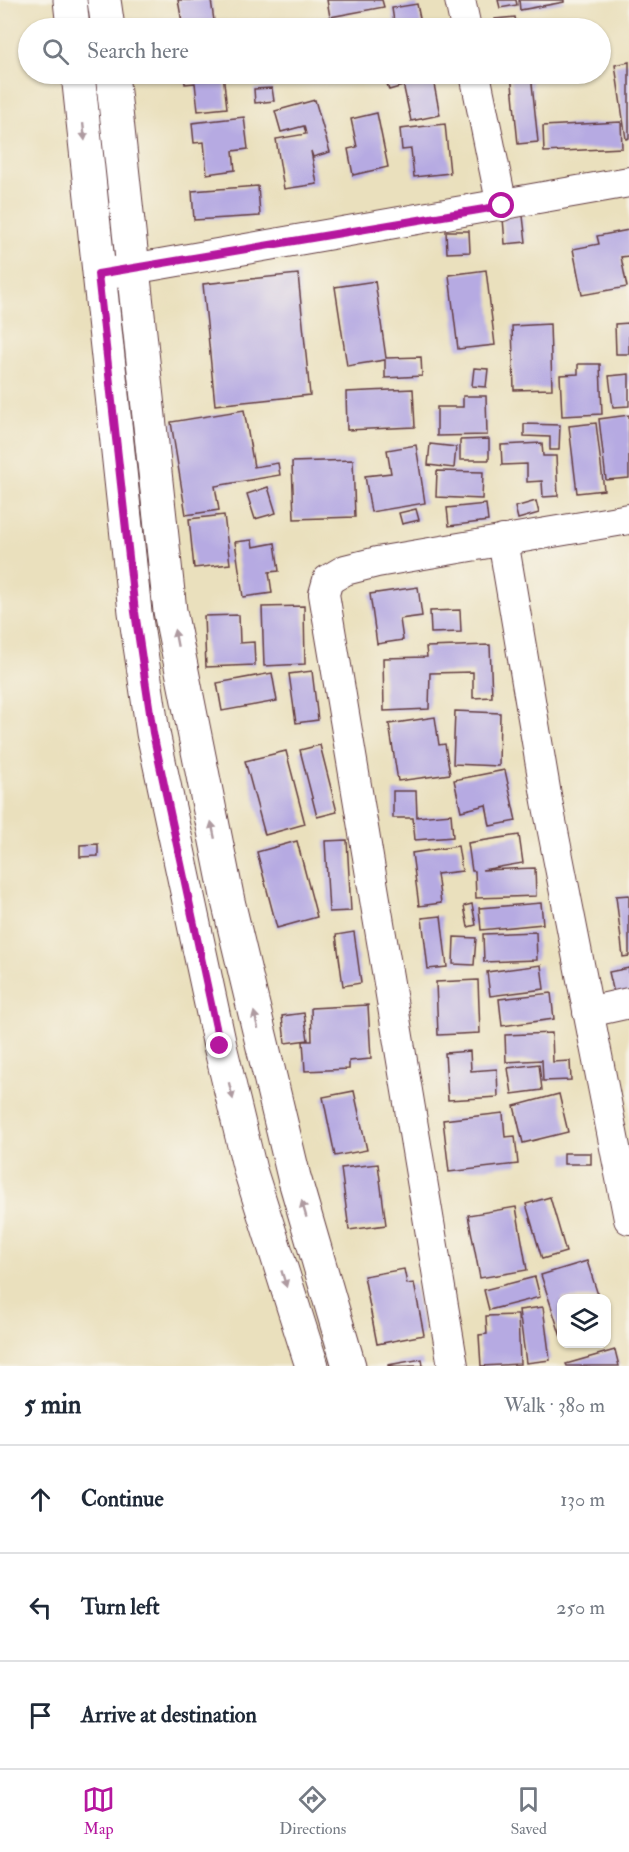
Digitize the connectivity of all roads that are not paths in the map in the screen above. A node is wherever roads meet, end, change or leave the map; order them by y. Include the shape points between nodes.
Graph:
1 (70, 0) edge
2 (104, 0) edge
3 (460, 0) edge
4 (72, 18) edge
5 (107, 18) edge
6 (464, 18) edge
7 (79, 84) edge
8 (113, 84) edge
9 (477, 84) edge
10 (629, 182) edge
11 (502, 206) junction
12 (134, 269) junction
13 (98, 274) junction
14 (629, 519) edge
15 (503, 540) junction
16 (629, 1003) edge
17 (588, 1012) junction
18 (629, 1219) edge
19 (312, 1366) edge
20 (349, 1366) edge
21 (453, 1366) edge

1 - 4 main road
2 - 5 main road
3 - 6 street
7 -> 13 main road
8 - 12 main road
9 - 11 street
10 - 11 street
11 - 12 street
12 - 13 street
20 -> 12 main road via 291,1165 228,901 192,726 170,611
13 -> 19 main road via 135,612 153,733 250,1170
14 - 15 street
15 - 17 street
15 - 21 street via 345,570 328,580 324,594
16 - 17 street
17 - 18 street

